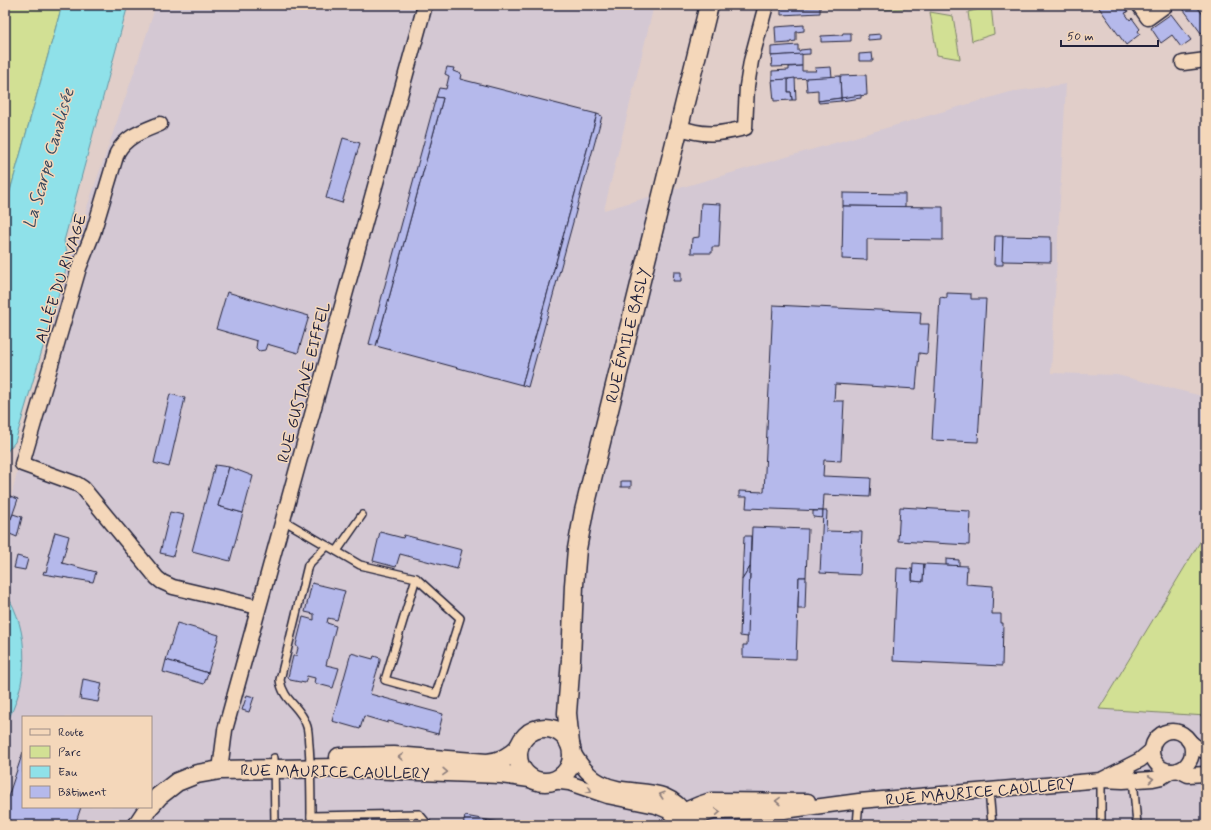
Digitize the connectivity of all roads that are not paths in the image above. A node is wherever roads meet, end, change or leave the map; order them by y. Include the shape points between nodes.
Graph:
1 (425, 5) edge
2 (709, 5) edge
3 (766, 5) edge
4 (1139, 5) edge
5 (1166, 5) edge
6 (1206, 60) edge
7 (1183, 63) dead end
8 (160, 124) dead end
9 (679, 127) junction
10 (362, 515) dead end
11 (283, 520) junction
12 (327, 546) junction
13 (337, 551) junction
14 (416, 578) junction
15 (258, 607) junction
16 (571, 668) junction
17 (536, 729) junction
18 (1188, 740) junction
19 (519, 747) junction
20 (571, 747) junction
21 (1152, 750) junction
22 (1206, 752) edge
23 (274, 764) junction
24 (310, 764) junction
25 (221, 765) junction
26 (1129, 767) junction
27 (1174, 771) junction
28 (1206, 774) edge
29 (530, 778) junction
30 (1101, 780) junction
31 (1134, 780) junction
32 (552, 781) junction
33 (152, 788) edge
34 (989, 790) junction
35 (858, 801) junction
36 (152, 804) edge
37 (136, 808) edge
38 (149, 808) edge
39 (311, 816) junction
40 (684, 820) edge
41 (128, 825) edge
42 (137, 825) edge
43 (275, 825) edge
44 (311, 825) edge
45 (428, 825) edge
46 (857, 825) edge
47 (992, 825) edge
48 (1101, 825) edge
49 (1137, 825) edge

1 - 11 street, RUE GUSTAVE EIFFEL
2 - 9 street, RUE ÉMILE BASLY
3 - 9 street via 751,61 745,128 708,135
4 - 5 street via 1148,18
6 - 7 street
8 - 15 street, ALLÉE DU RIVAGE via 136,134 121,146 117,153 93,233 79,268 22,464 83,488 162,582 173,587
9 - 16 street, RUE ÉMILE BASLY via 584,510 575,567
10 - 13 lane
11 - 12 lane
11 - 15 street, RUE GUSTAVE EIFFEL
12 - 13 lane
12 - 24 lane via 308,565 280,680 287,698 301,713 307,725
13 - 14 lane via 360,565
14 - 14 lane via 385,680 436,694 460,618
15 - 25 street, RUE GUSTAVE EIFFEL via 225,730
16 - 17 street, RUE ÉMILE BASLY via 556,708 549,719
16 - 20 street, RUE ÉMILE BASLY via 567,713
17 - 19 street, RUE MAURICE CAULLERY via 524,737
17 - 20 street via 547,728 564,735
18 - 21 street, RUE MAURICE CAULLERY via 1178,732 1166,732 1156,739
18 - 22 street, RUE MAURICE CAULLERY
18 - 27 street, RUE MAURICE CAULLERY via 1192,748 1191,757 1186,765
19 -> 24 street, RUE MAURICE CAULLERY via 504,759 487,763 388,756
19 - 29 street via 520,766
20 - 32 street via 569,768 562,776
40 -> 20 street via 673,800 662,794 616,788 600,782 583,768
21 - 26 street, RUE MAURICE CAULLERY
21 - 27 street via 1157,765 1165,770
23 - 24 street, RUE MAURICE CAULLERY
23 - 25 street, RUE MAURICE CAULLERY
23 - 43 lane
24 -> 29 street, RUE MAURICE CAULLERY via 339,768 501,774
24 - 39 lane
25 - 33 street, RUE MAURICE CAULLERY via 201,761 188,765 165,777
25 - 36 street, RUE MAURICE CAULLERY via 177,782
26 - 30 street, RUE MAURICE CAULLERY
26 - 31 lane
27 - 28 street via 1188,775
31 -> 27 street, RUE MAURICE CAULLERY via 1159,778
29 - 32 street, RUE MAURICE CAULLERY via 540,782
30 - 31 street, RUE MAURICE CAULLERY
30 - 34 street, RUE MAURICE CAULLERY
30 - 48 lane
31 - 49 lane
32 -> 40 street, RUE MAURICE CAULLERY via 569,783 607,796 656,806
34 - 35 street, RUE MAURICE CAULLERY
34 - 47 lane
35 - 40 street, RUE MAURICE CAULLERY via 784,811 714,812
35 - 46 lane
37 - 41 street
38 - 42 street, RUE MAURICE CAULLERY
39 - 44 lane
39 - 45 lane via 419,814

